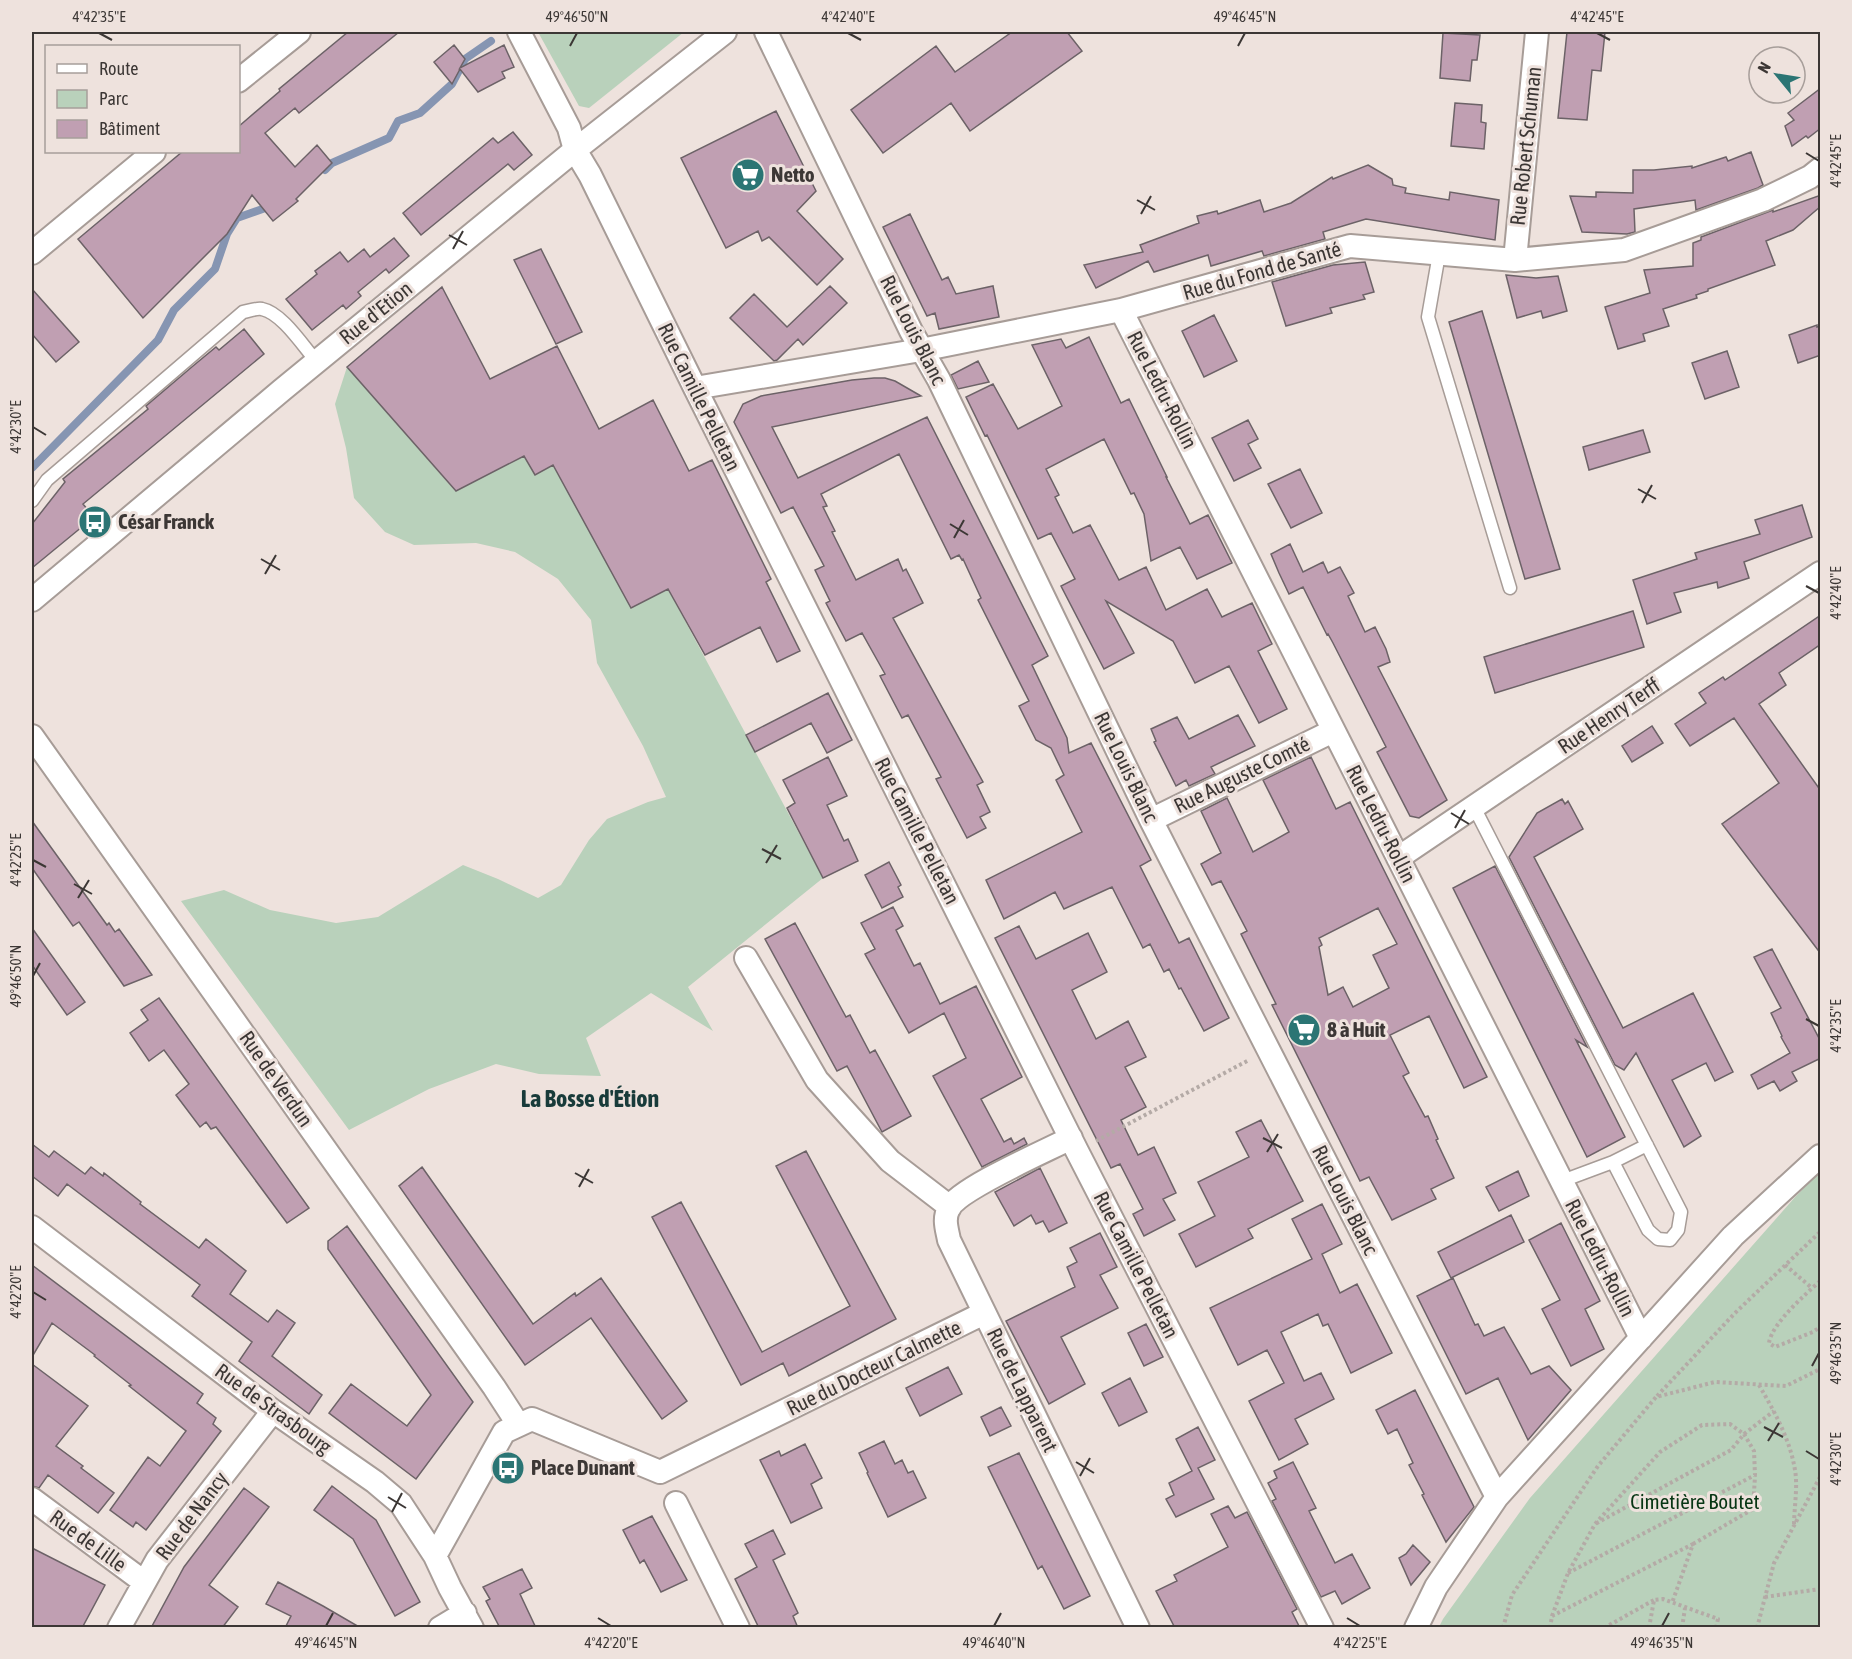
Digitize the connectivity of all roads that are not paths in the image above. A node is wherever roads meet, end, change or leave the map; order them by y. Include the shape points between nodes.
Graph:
1 (299, 32) edge
2 (519, 32) edge
3 (725, 32) edge
4 (766, 32) edge
5 (1537, 32) edge
6 (240, 79) edge
7 (575, 150) junction
8 (152, 153) edge
9 (1821, 169) edge
10 (32, 253) edge
11 (1439, 254) junction
12 (1515, 260) junction
13 (1121, 310) junction
14 (921, 350) junction
15 (317, 362) junction
16 (695, 388) junction
17 (32, 501) edge
18 (1821, 573) edge
19 (1510, 588) dead end
20 (32, 600) edge
21 (1333, 731) junction
22 (32, 736) edge
23 (1474, 807) junction
24 (1151, 820) junction
25 (1398, 858) junction
26 (746, 958) dead end
27 (1647, 1144) junction
28 (1074, 1145) junction
29 (1821, 1156) edge
30 (1613, 1162) junction
31 (1562, 1181) junction
32 (950, 1207) junction
33 (32, 1227) edge
34 (984, 1313) junction
35 (1641, 1338) junction
36 (273, 1411) junction
37 (518, 1424) junction
38 (1497, 1497) junction
39 (32, 1499) edge
40 (676, 1503) dead end
41 (435, 1556) junction
42 (144, 1582) junction
43 (468, 1620) edge
44 (119, 1628) edge
45 (440, 1628) edge
46 (738, 1628) edge
47 (1138, 1628) edge
48 (1322, 1628) edge
49 (1416, 1628) edge

1 - 6 street
2 - 7 street, Rue Camille Pelletan via 569,128
3 - 7 street, Rue d'Etion
4 - 14 street, Rue Louis Blanc
5 - 12 street, Rue Robert Schuman
7 - 15 street, Rue d'Etion
7 - 16 street, Rue Camille Pelletan
8 - 10 street
9 - 12 street, Rue du Fond de Santé via 1763,200 1624,250
11 - 12 street, Rue du Fond de Santé
11 - 13 street, Rue du Fond de Santé via 1350,246
11 - 19 lane via 1428,316
13 - 14 street, Rue du Fond de Santé
13 - 21 street, Rue Ledru-Rollin
14 - 16 street, Rue du Fond de Santé
14 - 24 street, Rue Louis Blanc
15 - 17 lane via 279,318 260,308 243,312 47,480
15 - 20 street, Rue d'Etion
16 - 28 street, Rue Camille Pelletan
18 - 23 street, Rue Henry Terff
21 - 24 street, Rue Auguste Comté
21 - 25 street, Rue Ledru-Rollin
22 - 37 street, Rue de Verdun
23 - 25 street, Rue Henry Terff
23 - 27 lane
24 - 38 street, Rue Louis Blanc
25 - 31 street, Rue Ledru-Rollin
26 - 32 street via 817,1080 890,1161
27 - 30 lane
27 - 30 lane via 1681,1212 1678,1230 1670,1240 1658,1239 1648,1230
28 - 32 street via 976,1186
28 - 48 street, Rue Camille Pelletan
29 - 35 street via 1733,1236
30 - 31 lane
31 - 35 street, Rue Ledru-Rollin
32 - 34 street, Rue du Docteur Calmette via 945,1221 949,1240
33 - 36 street, Rue de Strasbourg
34 - 37 street, Rue du Docteur Calmette via 660,1472 532,1419
34 - 47 street, Rue de Lapparent
35 - 38 street
36 - 41 street, Rue de Strasbourg via 401,1504
36 - 42 street, Rue de Nancy
37 - 41 street via 504,1432
38 - 49 street via 1436,1587
39 - 42 street, Rue de Lille
40 - 46 street
41 - 43 street, Rue de Strasbourg
42 - 44 street, Rue de Nancy
43 - 45 street

